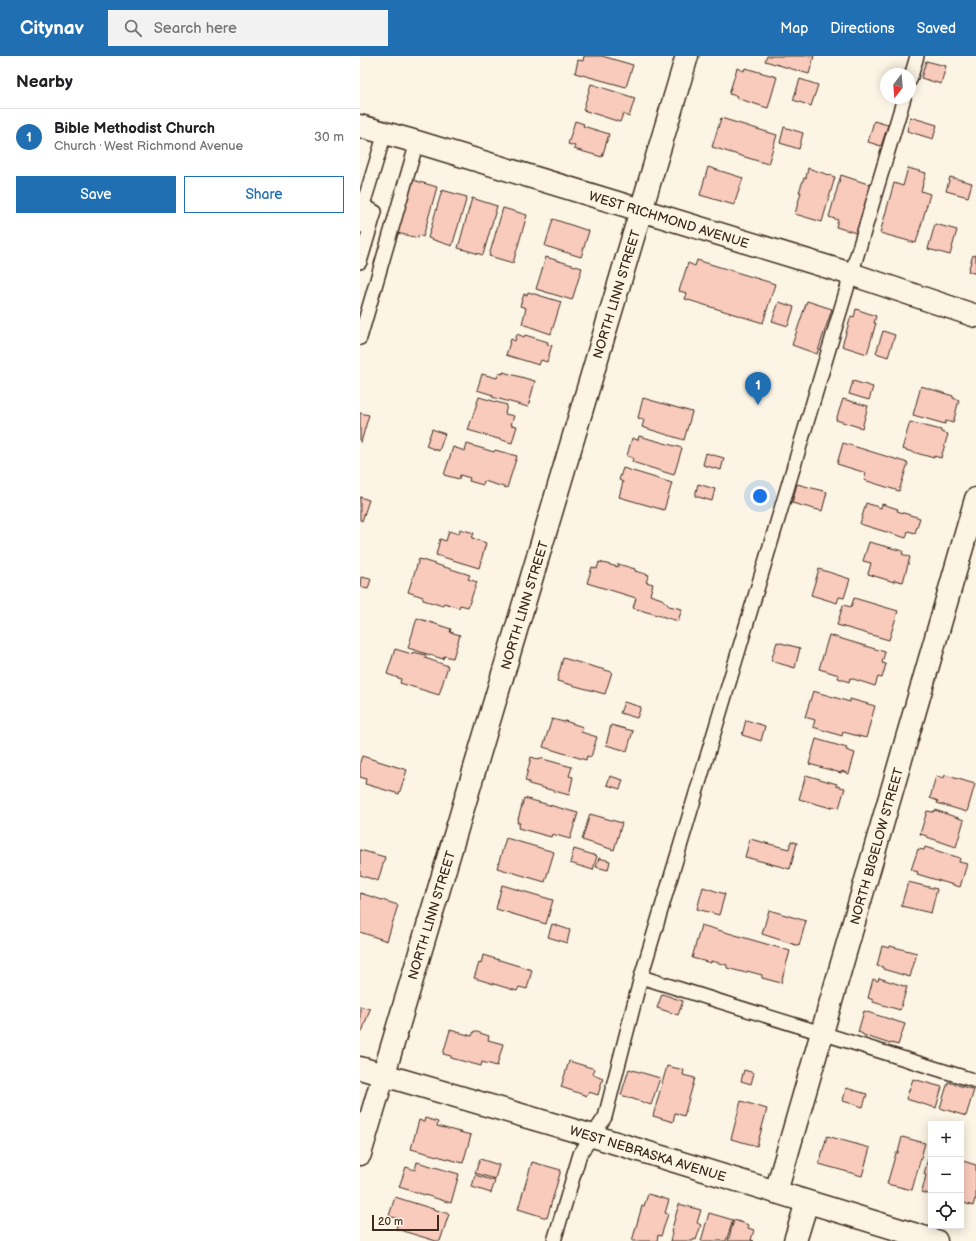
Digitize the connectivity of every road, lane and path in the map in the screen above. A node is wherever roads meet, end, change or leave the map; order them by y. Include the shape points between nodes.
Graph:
1 (687, 56) edge
2 (917, 56) edge
3 (914, 68) edge
4 (902, 104) edge
5 (360, 126) edge
6 (385, 133) junction
7 (416, 142) junction
8 (361, 204) edge
9 (641, 210) junction
10 (360, 226) edge
11 (360, 262) edge
12 (851, 274) junction
13 (976, 316) edge
14 (360, 338) edge
15 (976, 499) edge
16 (641, 977) junction
17 (821, 1034) junction
18 (360, 1068) edge
19 (384, 1075) junction
20 (976, 1081) edge
21 (593, 1136) junction
22 (360, 1154) edge
23 (776, 1192) junction
24 (807, 1202) junction
25 (554, 1241) edge
26 (795, 1241) edge
27 (936, 1241) edge

1 - 9 street, NORTH LINN STREET
2 - 3 lane
4 - 12 lane
5 - 6 street, WEST RICHMOND AVENUE
6 - 7 street, WEST RICHMOND AVENUE
6 - 8 lane
7 - 9 street, WEST RICHMOND AVENUE
7 - 14 lane
8 - 10 lane via 364,211
8 - 11 lane via 375,212
9 - 12 street, WEST RICHMOND AVENUE
9 - 19 street, NORTH LINN STREET
12 - 13 street, WEST RICHMOND AVENUE
12 - 16 lane
15 - 17 street, NORTH BIGELOW STREET
16 - 17 lane
16 - 21 lane via 605,1117
17 - 20 lane
17 - 23 street, NORTH BIGELOW STREET
18 - 19 street, WEST NEBRASKA AVENUE
19 - 21 street, WEST NEBRASKA AVENUE
19 - 22 street, NORTH LINN STREET
21 - 23 street, WEST NEBRASKA AVENUE
21 - 25 lane via 580,1154
23 - 24 street, WEST NEBRASKA AVENUE
24 - 26 street
24 - 27 street, WEST NEBRASKA AVENUE

